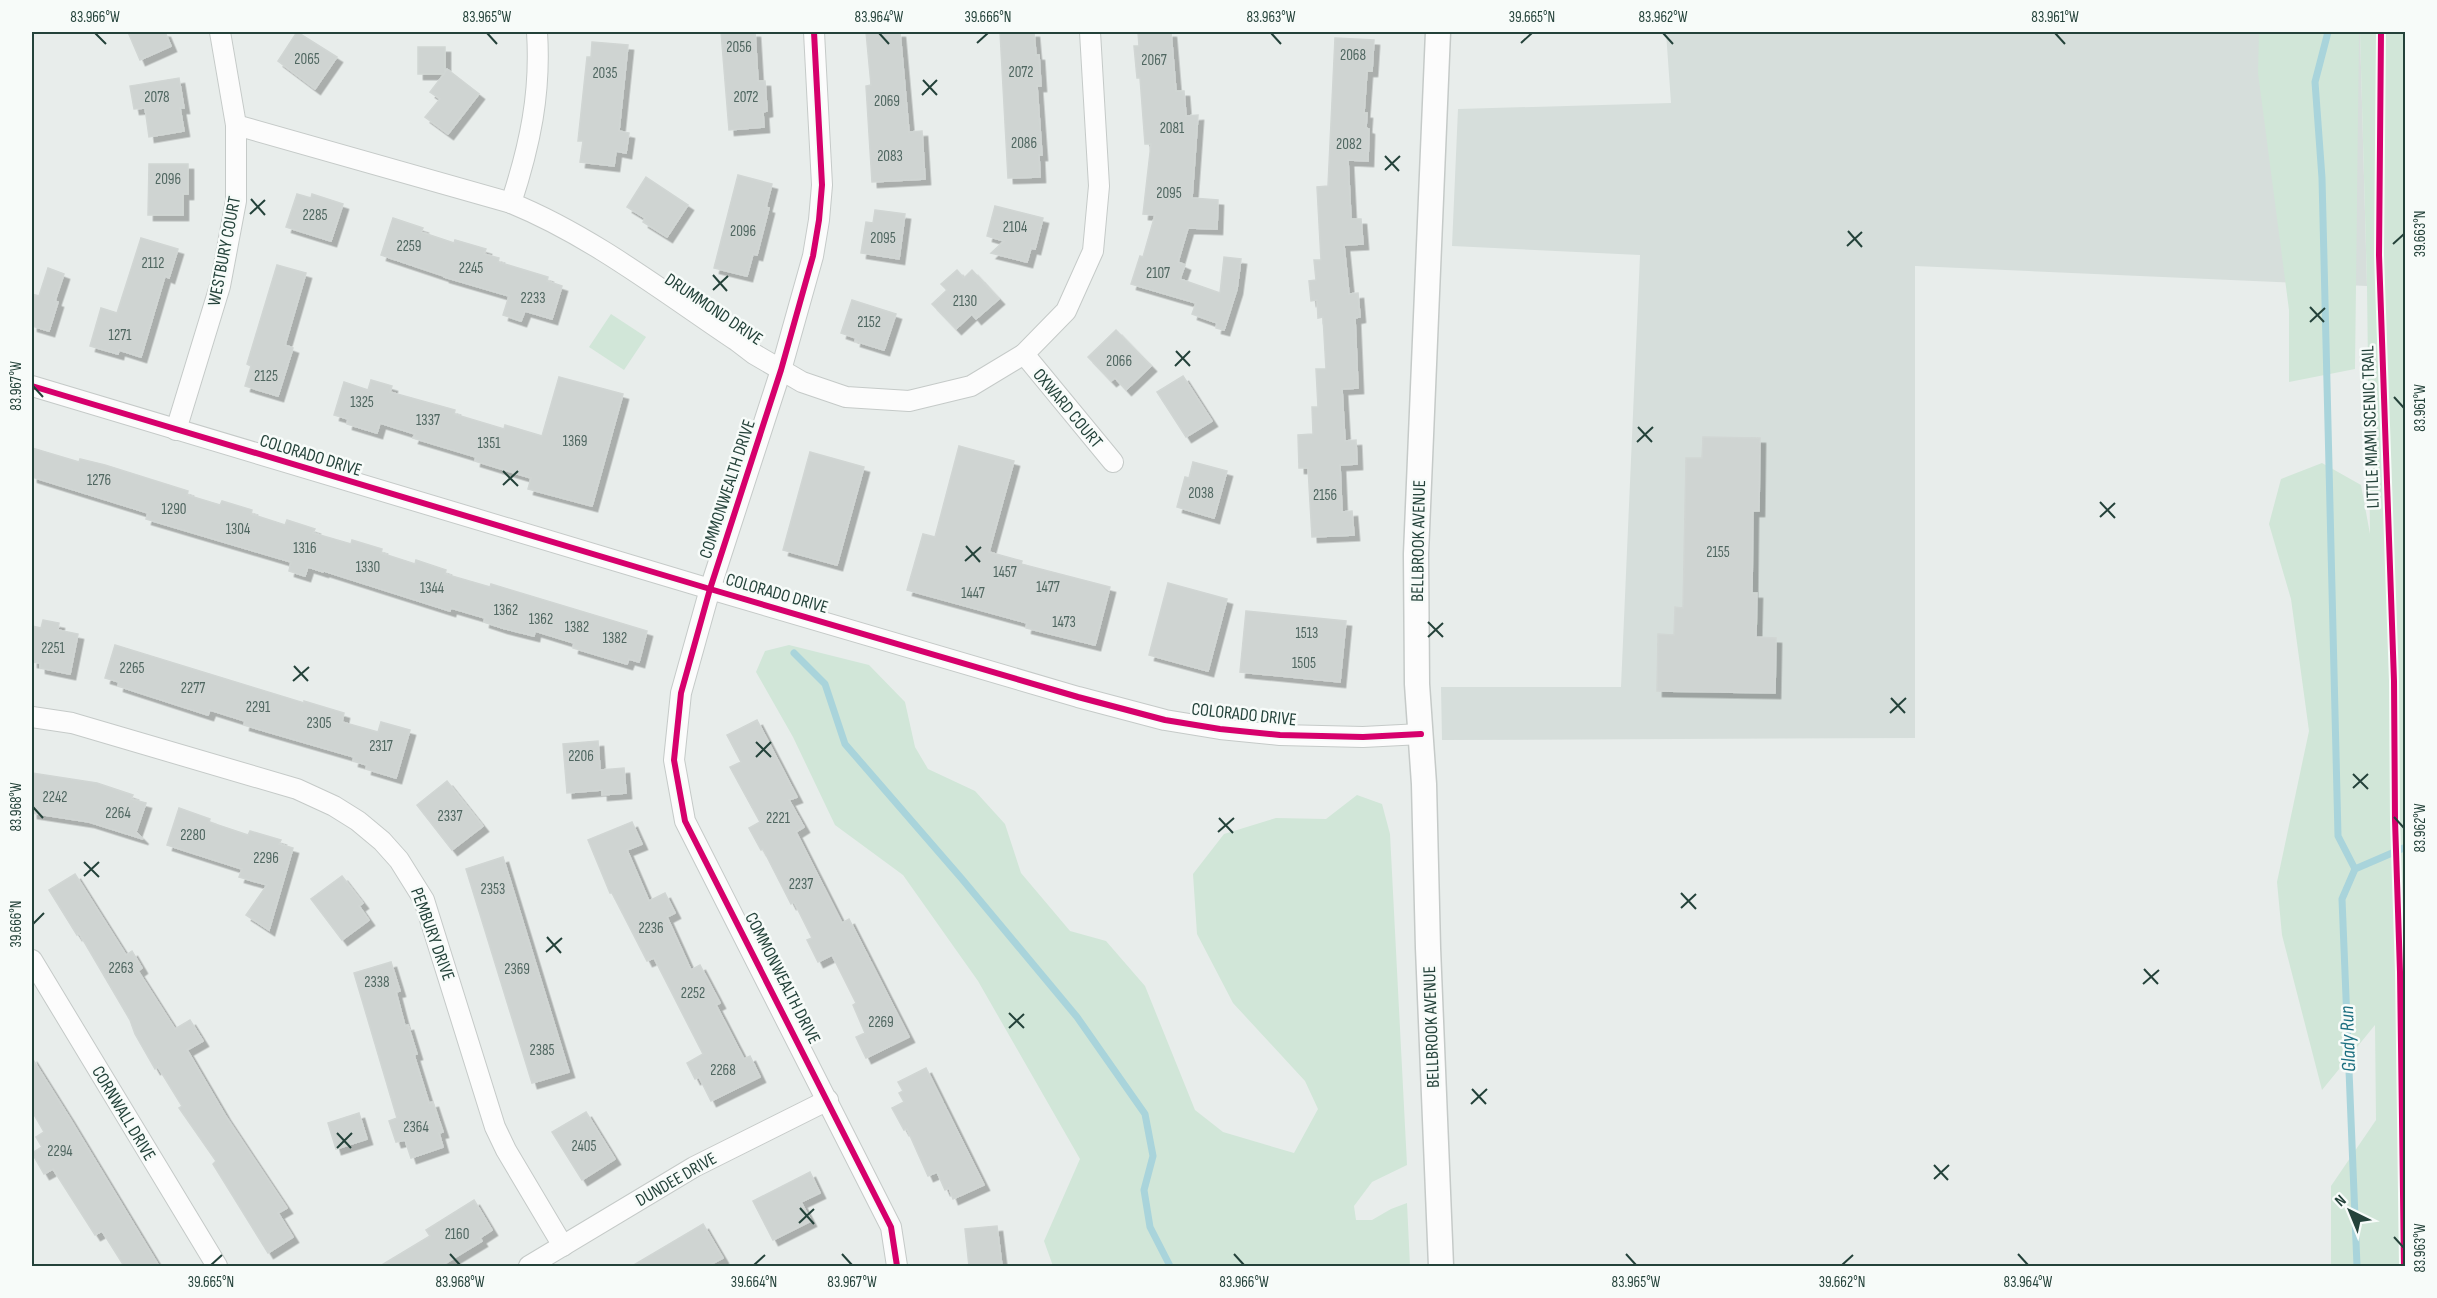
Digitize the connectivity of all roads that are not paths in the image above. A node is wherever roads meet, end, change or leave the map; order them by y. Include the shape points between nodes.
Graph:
1 (220, 32) edge
2 (537, 32) edge
3 (813, 32) edge
4 (1090, 32) edge
5 (1438, 32) edge
6 (236, 124) junction
7 (511, 203) junction
8 (1024, 354) junction
9 (781, 370) junction
10 (32, 386) edge
11 (176, 430) junction
12 (1113, 462) dead end
13 (710, 589) junction
14 (32, 717) edge
15 (1421, 734) junction
16 (32, 960) edge
17 (828, 1100) junction
18 (563, 1246) junction
19 (217, 1266) edge
20 (529, 1266) edge
21 (897, 1266) edge
22 (1441, 1266) edge

1 - 6 street, WESTBURY COURT
2 - 7 street via 536,98 528,149
3 - 9 street, COMMONWEALTH DRIVE via 822,185 819,220 813,256
4 - 8 street, DRUMMOND DRIVE via 1099,186 1093,251 1066,310
5 - 15 street, BELLBROOK AVENUE via 1416,554
6 - 7 street, DRUMMOND DRIVE
6 - 11 street, WESTBURY COURT via 236,201 220,286
7 - 9 street, DRUMMOND DRIVE via 572,232
8 - 9 street, DRUMMOND DRIVE via 971,386 909,401 846,397 802,382
8 - 12 street, OXWARD COURT
9 - 13 street, COMMONWEALTH DRIVE
10 - 11 street, COLORADO DRIVE
11 - 13 street, COLORADO DRIVE
13 - 15 street, COLORADO DRIVE via 1165,720 1280,735
13 - 17 street, COMMONWEALTH DRIVE via 681,693 674,760 685,820
14 - 18 street, PEMBURY DRIVE via 72,723 297,789 334,806 382,841 424,900 495,1127
15 - 22 street, BELLBROOK AVENUE
16 - 19 street, CORNWALL DRIVE
17 - 18 street, DUNDEE DRIVE via 694,1167
17 - 21 street, COMMONWEALTH DRIVE via 891,1227
18 - 20 street, DUNDEE DRIVE

